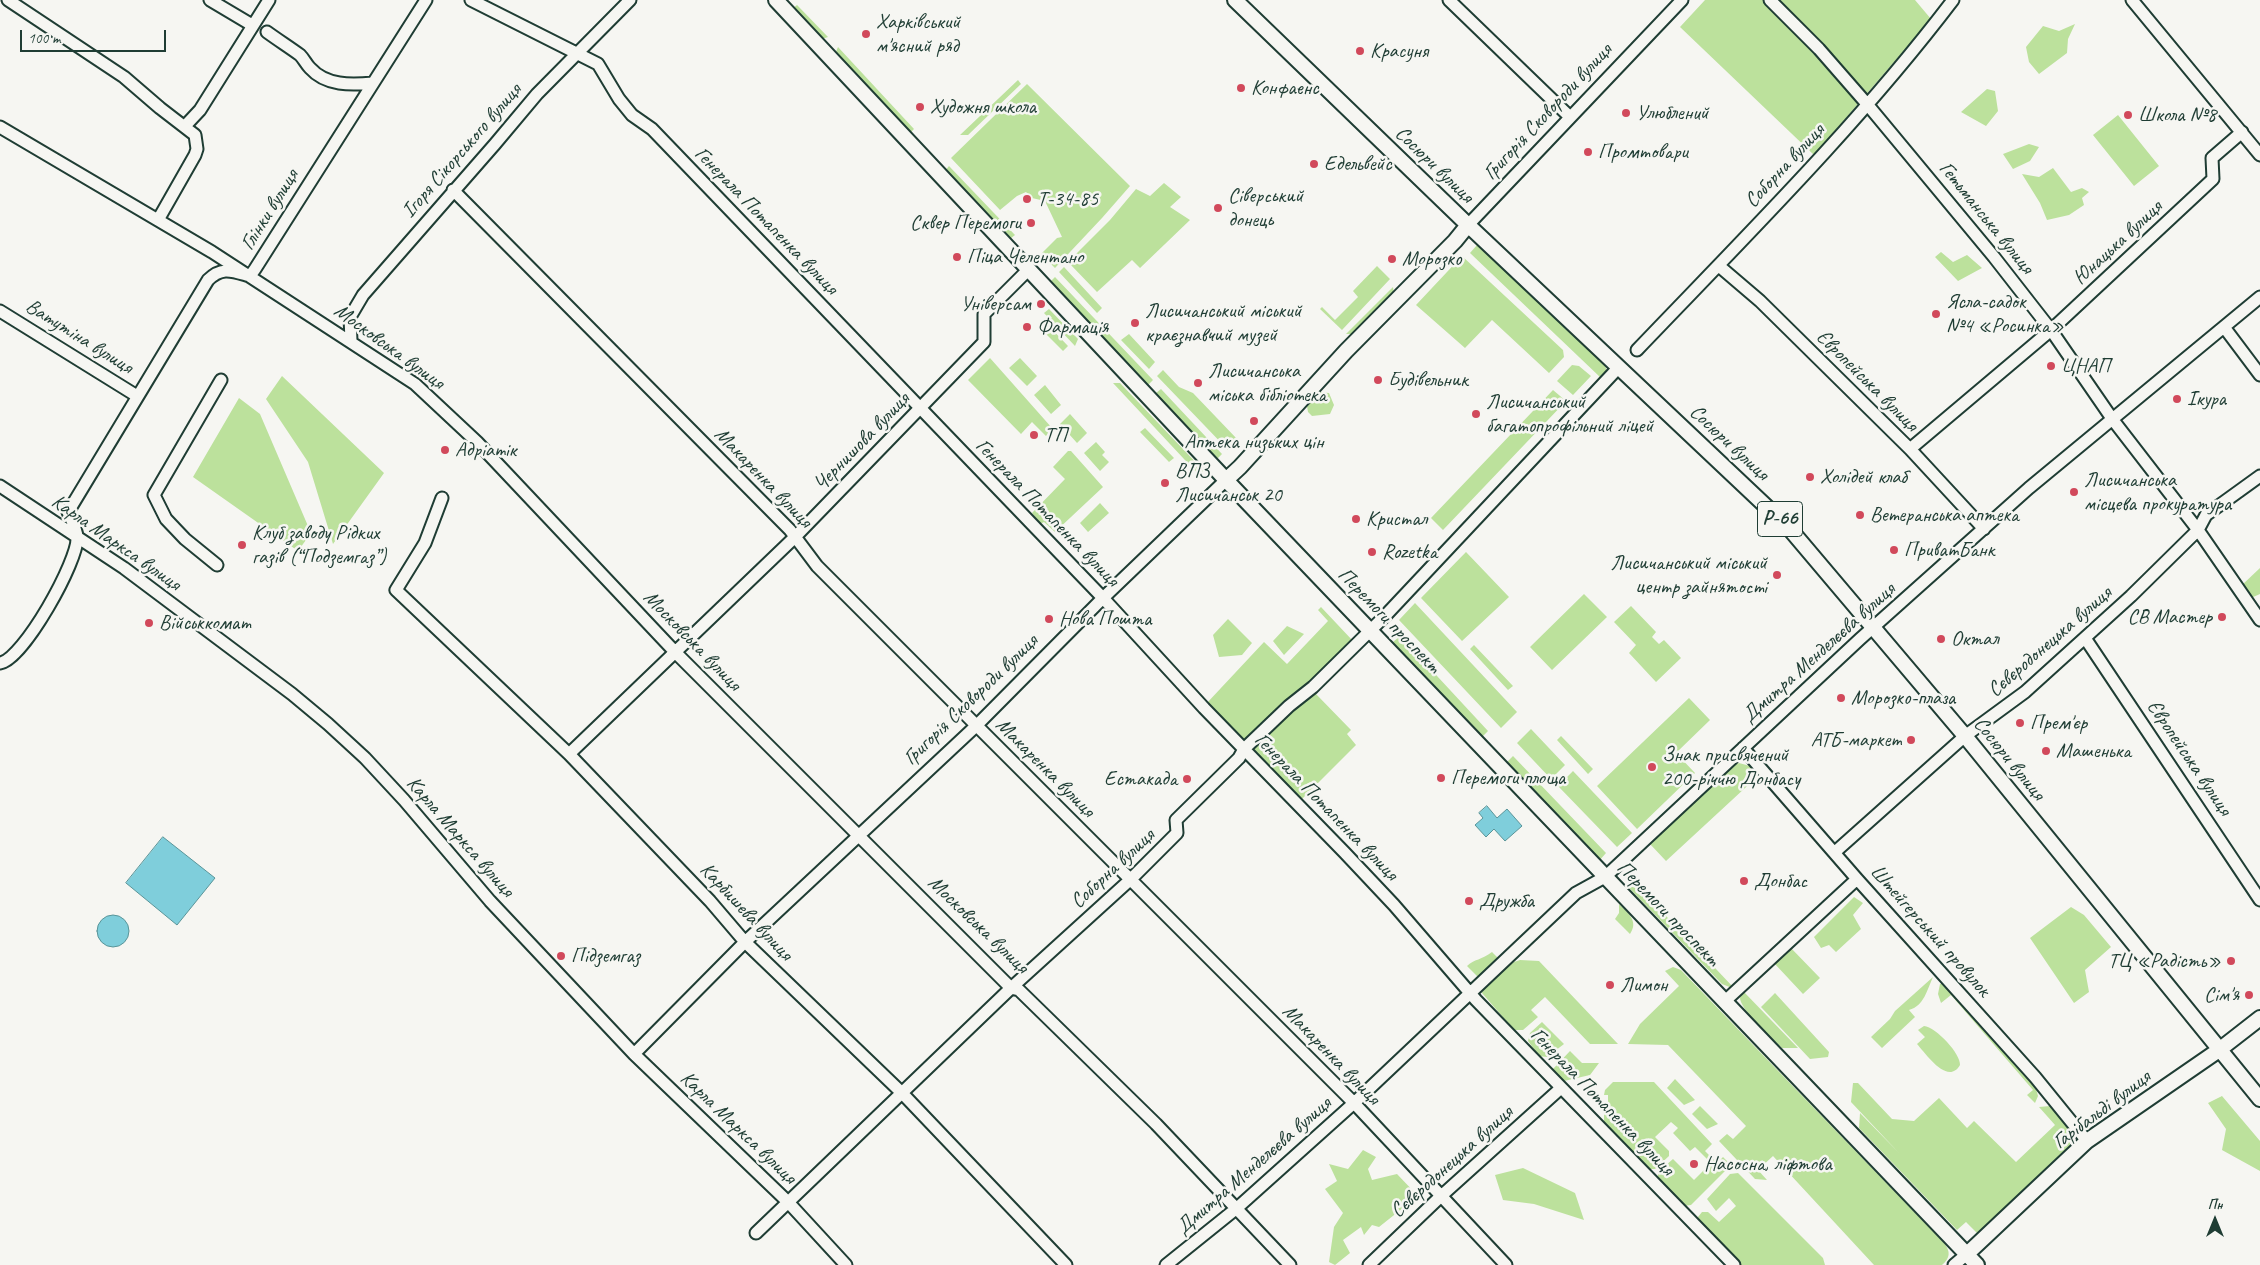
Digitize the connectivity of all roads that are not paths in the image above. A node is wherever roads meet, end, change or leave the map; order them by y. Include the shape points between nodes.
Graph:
1 (8, 0) edge
2 (210, 0) edge
3 (269, 0) edge
4 (426, 0) edge
5 (471, 0) edge
6 (630, 0) edge
7 (776, 0) edge
8 (1235, 0) edge
9 (1450, 0) edge
10 (1682, 0) edge
11 (1770, 0) edge
12 (1954, 0) edge
13 (2132, 0) edge
14 (252, 24) junction
15 (267, 32) dead end
16 (576, 54) junction
17 (373, 83) junction
18 (1867, 104) junction
19 (1570, 118) junction
20 (185, 126) junction
21 (0, 127) edge
22 (2242, 132) junction
23 (2260, 154) edge
24 (453, 190) junction
25 (158, 220) junction
26 (1468, 225) junction
27 (1719, 266) junction
28 (1029, 269) junction
29 (250, 276) junction
30 (2260, 297) edge
31 (0, 311) edge
32 (2224, 327) junction
33 (2051, 330) junction
34 (350, 342) junction
35 (1637, 350) dead end
36 (1619, 367) junction
37 (2260, 375) edge
38 (221, 380) dead end
39 (137, 396) junction
40 (920, 410) junction
41 (2112, 420) junction
42 (1910, 449) junction
43 (2260, 476) edge
44 (1226, 480) junction
45 (0, 486) edge
46 (442, 498) dead end
47 (1984, 529) junction
48 (2198, 530) junction
49 (795, 537) junction
50 (77, 538) junction
51 (217, 565) dead end
52 (1103, 598) junction
53 (2260, 620) edge
54 (1874, 627) junction
55 (1369, 630) junction
56 (2085, 638) junction
57 (676, 653) junction
58 (0, 663) edge
59 (976, 726) junction
60 (1965, 736) junction
61 (1743, 748) junction
62 (1244, 749) junction
63 (569, 754) junction
64 (860, 836) junction
65 (1835, 852) junction
66 (1605, 877) junction
67 (1131, 879) junction
68 (1857, 879) junction
69 (2260, 900) edge
70 (745, 942) junction
71 (1011, 988) junction
72 (1469, 993) junction
73 (1724, 1002) junction
74 (2260, 1018) edge
75 (2219, 1050) junction
76 (634, 1054) junction
77 (1561, 1088) junction
78 (902, 1093) junction
79 (2260, 1099) edge
80 (1354, 1103) junction
81 (2087, 1141) junction
82 (1440, 1197) junction
83 (788, 1202) junction
84 (1237, 1208) junction
85 (756, 1233) dead end
86 (1967, 1254) junction
87 (846, 1265) edge
88 (1066, 1265) edge
89 (1166, 1265) edge
90 (1290, 1265) edge
91 (1369, 1265) edge
92 (1506, 1265) edge
93 (1734, 1265) edge
94 (1954, 1265) edge
95 (1977, 1265) edge

1 - 20 street via 124,77
2 - 14 street
3 - 14 street
4 - 17 street, Глінки вулиця
5 - 16 street, Генерала Потапенка вулиця
6 - 16 street, Ігоря Сікорського вулиця
7 - 28 main road, Перемоги проспект
8 - 26 main road, Сосюри вулиця / Р-66
9 - 19 street
10 - 19 street, Григорія Сковороди вулиця
11 - 18 street, Гетьманська вулиця
12 - 18 street, Соборна вулиця
13 - 22 street
14 - 20 street via 200,110
15 - 17 street via 302,57 320,76 352,85
16 - 24 street, Ігоря Сікорського вулиця via 536,94
16 - 40 street, Генерала Потапенка вулиця via 598,64 632,115 652,129
17 - 29 street, Глінки вулиця
18 - 27 street, Соборна вулиця
18 - 33 street, Гетьманська вулиця via 1994,256
19 - 26 street, Григорія Сковороди вулиця
20 - 25 street via 195,135 197,149
21 - 25 street, Московська вулиця
22 - 23 street
22 - 33 street, Юнацька вулиця via 2212,158 2213,179
24 - 34 street, Ігоря Сікорського вулиця via 363,295 350,316
24 - 49 street, Макаренка вулиця
25 - 29 street, Московська вулиця
26 - 36 main road, Сосюри вулиця / Р-66
26 - 44 main road, Григорія Сковороди вулиця
27 - 35 street, Соборна вулиця
27 - 42 street, Європейська вулиця via 1760,300
28 - 40 street, Чернишова вулиця via 984,314 984,342
28 - 44 main road, Перемоги проспект
29 - 34 street, Московська вулиця
29 - 39 street, Глінки вулиця via 226,269 208,280
30 - 32 street, Дмитра Менделєєва вулиця
31 - 39 street, Ватутіна вулиця
32 - 37 street
32 - 41 street, Дмитра Менделєєва вулиця
33 - 41 street, Гетьманська вулиця
33 - 42 street, Юнацька вулиця
34 - 57 street, Московська вулиця via 415,384 477,442
36 - 54 main road, Сосюри вулиця / Р-66 via 1789,528
36 - 55 street, Соборна вулиця
38 - 51 street via 154,496 166,520
39 - 50 street, Глінки вулиця via 68,512
40 - 49 street, Чернишова вулиця
40 - 52 street, Генерала Потапенка вулиця
41 - 47 street, Дмитра Менделєєва вулиця
41 - 48 street, Гетьманська вулиця
42 - 47 street, Європейська вулиця
43 - 48 street, Сєвєродонецька вулиця via 2206,515
44 - 52 street, Григорія Сковороди вулиця
44 - 55 main road, Перемоги проспект
45 - 50 street, Карла Маркса вулиця
46 - 63 street, Карбишева вулиця via 425,543 396,590
47 - 54 street, Дмитра Менделєєва вулиця
48 - 53 street, Гетьманська вулиця
48 - 56 street, Сєвєродонецька вулиця
49 - 57 street, Чернишова вулиця
49 - 59 street, Макаренка вулиця via 817,566
50 - 58 street via 71,565 26,642 12,658
50 - 76 street, Карла Маркса вулиця via 124,568 292,694 362,755 490,901
52 - 59 street, Григорія Сковороди вулиця
52 - 62 street, Генерала Потапенка вулиця
54 - 60 main road, Сосюри вулиця / Р-66
54 - 61 street, Дмитра Менделєєва вулиця
55 - 62 street, Соборна вулиця via 1313,687
55 - 66 main road, Перемоги проспект
56 - 60 street, Сєвєродонецька вулиця via 2025,692
56 - 69 street, Європейська вулиця
57 - 63 street, Чернишова вулиця
57 - 64 street, Московська вулиця
59 - 64 street, Григорія Сковороди вулиця
59 - 67 street, Макаренка вулиця
60 - 65 street, Сєвєродонецька вулиця
60 - 75 main road, Сосюри вулиця / Р-66
61 - 65 street, Штейгерський провулок
61 - 66 street, Дмитра Менделєєва вулиця
62 - 67 street, Соборна вулиця via 1239,758 1176,820 1177,833
62 - 72 street, Генерала Потапенка вулиця via 1394,905
63 - 70 street, Карбишева вулиця
64 - 70 street, Григорія Сковороди вулиця
64 - 71 street, Московська вулиця
65 - 68 street, Штейгерський провулок
66 - 72 street, Дмитра Менделєєва вулиця via 1581,888
66 - 73 main road, Перемоги проспект
67 - 71 street, Соборна вулиця
67 - 80 street, Макаренка вулиця
68 - 73 street
68 - 81 street, Штейгерський провулок via 1986,1022
70 - 76 street, Григорія Сковороди вулиця
70 - 78 street, Карбишева вулиця
71 - 78 street, Соборна вулиця
71 - 84 street, Московська вулиця via 1019,990
72 - 77 street, Генерала Потапенка вулиця
72 - 80 street, Дмитра Менделєєва вулиця
73 - 86 main road, Перемоги проспект
74 - 75 main road, Гарібальді вулиця
75 - 79 main road, Сосюри вулиця / Р-66
75 - 81 main road, Гарібальді вулиця
76 - 83 street, Карла Маркса вулиця
77 - 82 street, Сєвєродонецька вулиця
77 - 93 street, Генерала Потапенка вулиця
78 - 83 street, Соборна вулиця
78 - 88 street, Карбишева вулиця
80 - 82 street, Макаренка вулиця
80 - 84 street, Дмитра Менделєєва вулиця
81 - 86 main road, Гарібальді вулиця
82 - 91 street, Сєвєродонецька вулиця
82 - 92 street, Макаренка вулиця
83 - 85 street, Соборна вулиця
83 - 87 street, Карла Маркса вулиця
84 - 89 street, Дмитра Менделєєва вулиця
84 - 90 street, Московська вулиця
86 - 94 street, Гарібальді вулиця
86 - 95 main road, Перемоги проспект

